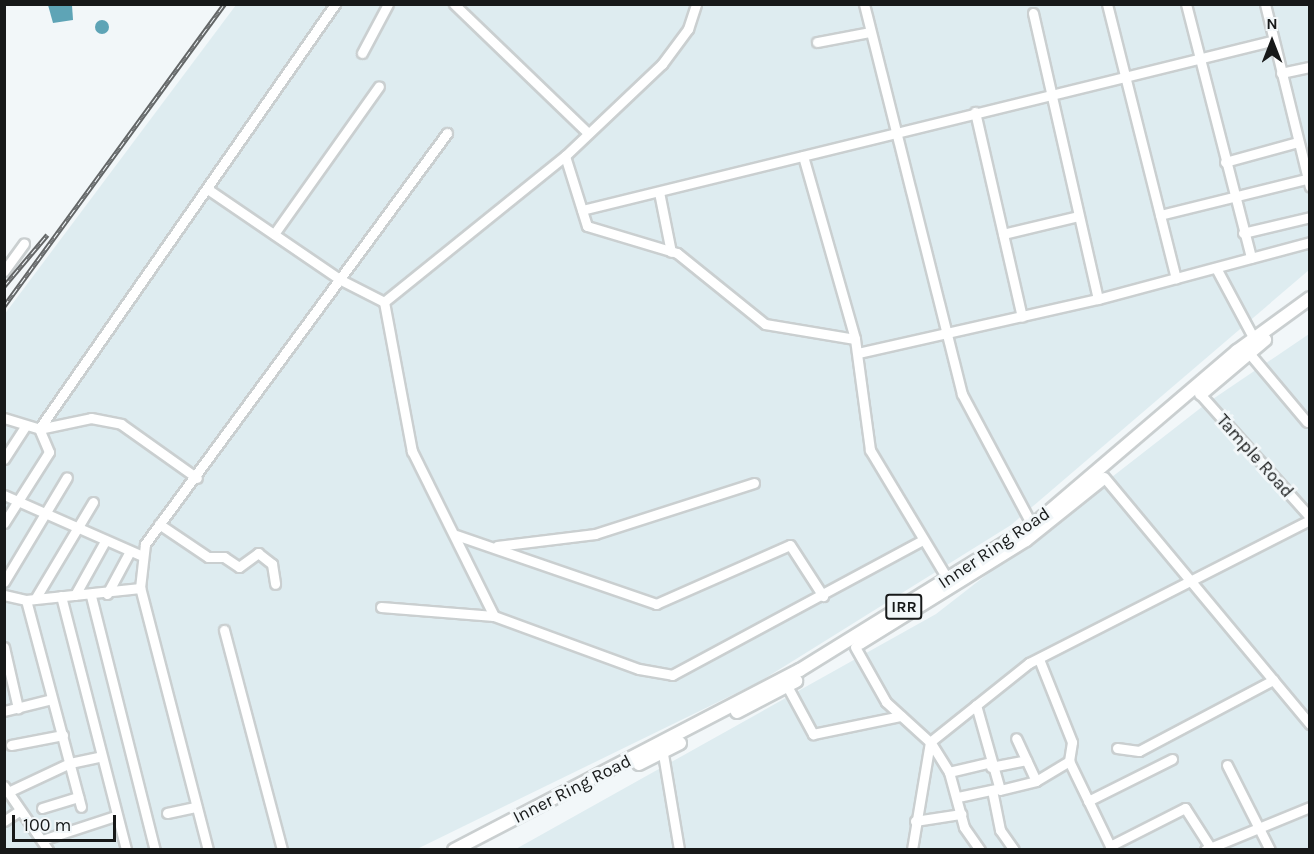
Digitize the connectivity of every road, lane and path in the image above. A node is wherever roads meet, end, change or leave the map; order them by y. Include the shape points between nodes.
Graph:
1 (335, 4) edge
2 (388, 4) edge
3 (454, 4) edge
4 (696, 4) edge
5 (864, 4) edge
6 (1107, 4) edge
7 (1186, 4) edge
8 (1265, 4) edge
9 (1033, 13) dead end
10 (870, 32) junction
11 (1271, 41) junction
12 (817, 42) dead end
13 (362, 53) dead end
14 (1199, 55) junction
15 (1310, 67) edge
16 (1281, 73) junction
17 (1125, 75) junction
18 (379, 86) dead end
19 (1048, 94) junction
20 (975, 112) junction
21 (587, 132) junction
22 (447, 134) dead end
23 (893, 134) junction
24 (1298, 142) junction
25 (565, 156) junction
26 (803, 156) junction
27 (1225, 162) junction
28 (1308, 183) edge
29 (208, 190) junction
30 (659, 192) junction
31 (1233, 198) junction
32 (582, 210) junction
33 (1160, 215) junction
34 (1078, 216) junction
35 (1310, 217) edge
36 (1243, 233) junction
37 (274, 234) junction
38 (1003, 234) junction
39 (1310, 242) edge
40 (24, 243) dead end
41 (672, 252) junction
42 (1251, 258) junction
43 (1216, 268) junction
44 (4, 271) edge
45 (1176, 278) junction
46 (341, 280) junction
47 (1310, 298) edge
48 (1098, 299) junction
49 (384, 302) junction
50 (1310, 307) edge
51 (1022, 317) junction
52 (948, 333) junction
53 (855, 339) junction
54 (1254, 339) junction
55 (858, 353) junction
56 (1249, 353) junction
57 (1200, 394) junction
58 (4, 418) edge
59 (1307, 422) dead end
60 (25, 427) junction
61 (39, 429) junction
62 (4, 459) edge
63 (67, 477) dead end
64 (1104, 477) junction
65 (197, 478) junction
66 (754, 483) dead end
67 (4, 495) edge
68 (18, 501) junction
69 (93, 502) dead end
70 (46, 516) junction
71 (1310, 519) edge
72 (4, 523) edge
73 (159, 524) junction
74 (1034, 529) junction
75 (79, 530) junction
76 (456, 535) junction
77 (923, 540) junction
78 (104, 543) junction
79 (492, 546) junction
80 (129, 553) junction
81 (142, 556) junction
82 (948, 580) junction
83 (1190, 581) junction
84 (4, 582) edge
85 (275, 584) dead end
86 (140, 588) junction
87 (107, 594) junction
88 (4, 595) edge
89 (75, 595) junction
90 (61, 596) junction
91 (91, 596) junction
92 (823, 596) junction
93 (30, 599) junction
94 (381, 607) dead end
95 (494, 616) junction
96 (224, 630) dead end
97 (4, 647) edge
98 (855, 647) junction
99 (1039, 659) junction
100 (1273, 680) junction
101 (787, 686) junction
102 (52, 699) junction
103 (976, 705) junction
104 (18, 708) junction
105 (4, 711) edge
106 (901, 716) junction
107 (1310, 724) edge
108 (63, 735) junction
109 (1016, 738) dead end
110 (930, 742) junction
111 (11, 745) dead end
112 (662, 748) junction
113 (1117, 748) dead end
114 (99, 757) junction
115 (1172, 759) dead end
116 (1026, 760) junction
117 (1069, 761) junction
118 (70, 763) junction
119 (991, 764) junction
120 (1227, 765) dead end
121 (949, 772) junction
122 (1036, 781) junction
123 (6, 789) edge
124 (995, 789) junction
125 (958, 797) junction
126 (1088, 801) junction
127 (196, 807) junction
128 (1310, 807) edge
129 (42, 808) dead end
130 (19, 811) junction
131 (167, 813) dead end
132 (961, 814) junction
133 (115, 816) junction
134 (4, 821) edge
135 (915, 821) junction
136 (1257, 824) junction
137 (42, 840) junction
138 (1111, 848) edge
139 (1207, 848) edge
140 (48, 849) edge
141 (125, 849) edge
142 (155, 849) edge
143 (208, 849) edge
144 (282, 849) edge
145 (454, 849) edge
146 (468, 849) edge
147 (679, 849) edge
148 (912, 849) edge
149 (980, 849) edge
150 (1014, 849) edge
151 (1270, 849) edge

1 - 29 street
2 - 13 street
3 - 21 street
4 - 21 street via 688,29 663,64
5 - 10 street
6 - 17 street
7 - 14 street
8 - 11 street
9 - 19 street
10 - 12 street
10 - 23 street
11 - 14 street
11 - 16 street
14 - 17 street
14 - 27 street
15 - 16 street
16 - 24 street
17 - 19 street
17 - 33 street
18 - 37 street
19 - 20 street
19 - 34 street
20 - 23 street
20 - 38 street
21 - 25 street
22 - 46 street
23 - 26 street
23 - 52 street
24 - 27 street
24 - 28 street
25 - 32 street
25 - 49 street
26 - 30 street
26 - 53 street
27 - 31 street
28 - 31 street
29 - 37 street
29 - 61 street
30 - 32 street
30 - 41 street
31 - 33 street
31 - 36 street
32 - 41 street via 591,229
33 - 45 street
34 - 38 street
34 - 48 street
35 - 36 street
36 - 42 street
37 - 46 street
38 - 51 street
39 - 42 street
40 - 44 street
41 - 53 street via 698,265 765,324
42 - 43 street
43 - 45 street
43 - 54 street
45 - 48 street
46 - 49 street
46 - 65 street
47 - 54 main road, Inner Ring Road / IRR
48 - 51 street
49 - 76 street via 408,437
50 - 56 main road, Inner Ring Road / IRR
51 - 52 street
52 - 55 street
52 - 74 street via 962,394
53 - 55 street
54 - 74 main road, Inner Ring Road / IRR
55 - 77 street via 870,450
56 - 57 main road, Inner Ring Road / IRR
56 - 59 street
57 - 64 main road, Inner Ring Road / IRR
57 - 71 street, Tample Road
58 - 60 street
60 - 61 street
60 - 62 street
61 - 65 street via 91,418 121,424
61 - 68 street via 49,452
63 - 70 street
64 - 74 main road, Inner Ring Road / IRR
64 - 83 street
65 - 73 street
66 - 79 street via 595,534
67 - 68 street
68 - 70 street
68 - 72 street
69 - 75 street
70 - 75 street
70 - 84 street
71 - 83 street
73 - 81 street
73 - 85 street via 208,557 224,557 237,566 258,553 272,564
74 - 82 main road, Inner Ring Road / IRR
74 - 98 main road, Inner Ring Road / IRR
75 - 78 street
75 - 93 street
76 - 79 street
76 - 95 street
77 - 82 street
77 - 92 street
78 - 80 street
78 - 89 street
79 - 92 street via 656,604 790,545
80 - 81 street
80 - 87 street
81 - 86 street
82 - 112 main road, Inner Ring Road / IRR
83 - 99 street
83 - 100 street
86 - 87 street
86 - 127 street
87 - 91 street
88 - 93 street
89 - 90 street
89 - 91 street
90 - 93 street
90 - 114 street
91 - 142 street
92 - 95 street via 672,675 639,669
93 - 102 street
94 - 95 street
96 - 144 street
97 - 104 street
98 - 101 main road, Inner Ring Road / IRR
98 - 106 street via 886,702
99 - 103 street
99 - 117 street via 1071,736
100 - 107 street
100 - 113 street via 1139,751
101 - 106 street via 813,734
101 - 112 main road, Inner Ring Road / IRR
102 - 104 street
102 - 108 street
103 - 110 street
103 - 119 street via 989,734
104 - 105 street
106 - 110 street
108 - 111 street
108 - 118 street
109 - 116 street
110 - 121 street
110 - 135 street
112 - 145 main road, Inner Ring Road / IRR
112 - 146 main road, Inner Ring Road / IRR
112 - 147 street
114 - 118 street
114 - 133 street
115 - 126 street
116 - 119 street
116 - 122 street
117 - 122 street
117 - 126 street
118 - 123 street
118 - 129 street via 80,802
119 - 121 street
119 - 124 street
120 - 136 street
121 - 125 street
122 - 124 street
123 - 130 street
124 - 125 street
124 - 150 street via 1000,830
125 - 132 street
126 - 138 street
127 - 131 street
127 - 143 street
128 - 136 street
130 - 134 street
130 - 137 street
132 - 135 street
132 - 149 street
133 - 137 street
133 - 141 street
135 - 148 street
136 - 139 street
136 - 151 street
137 - 140 street
138 - 139 street via 1185,808

